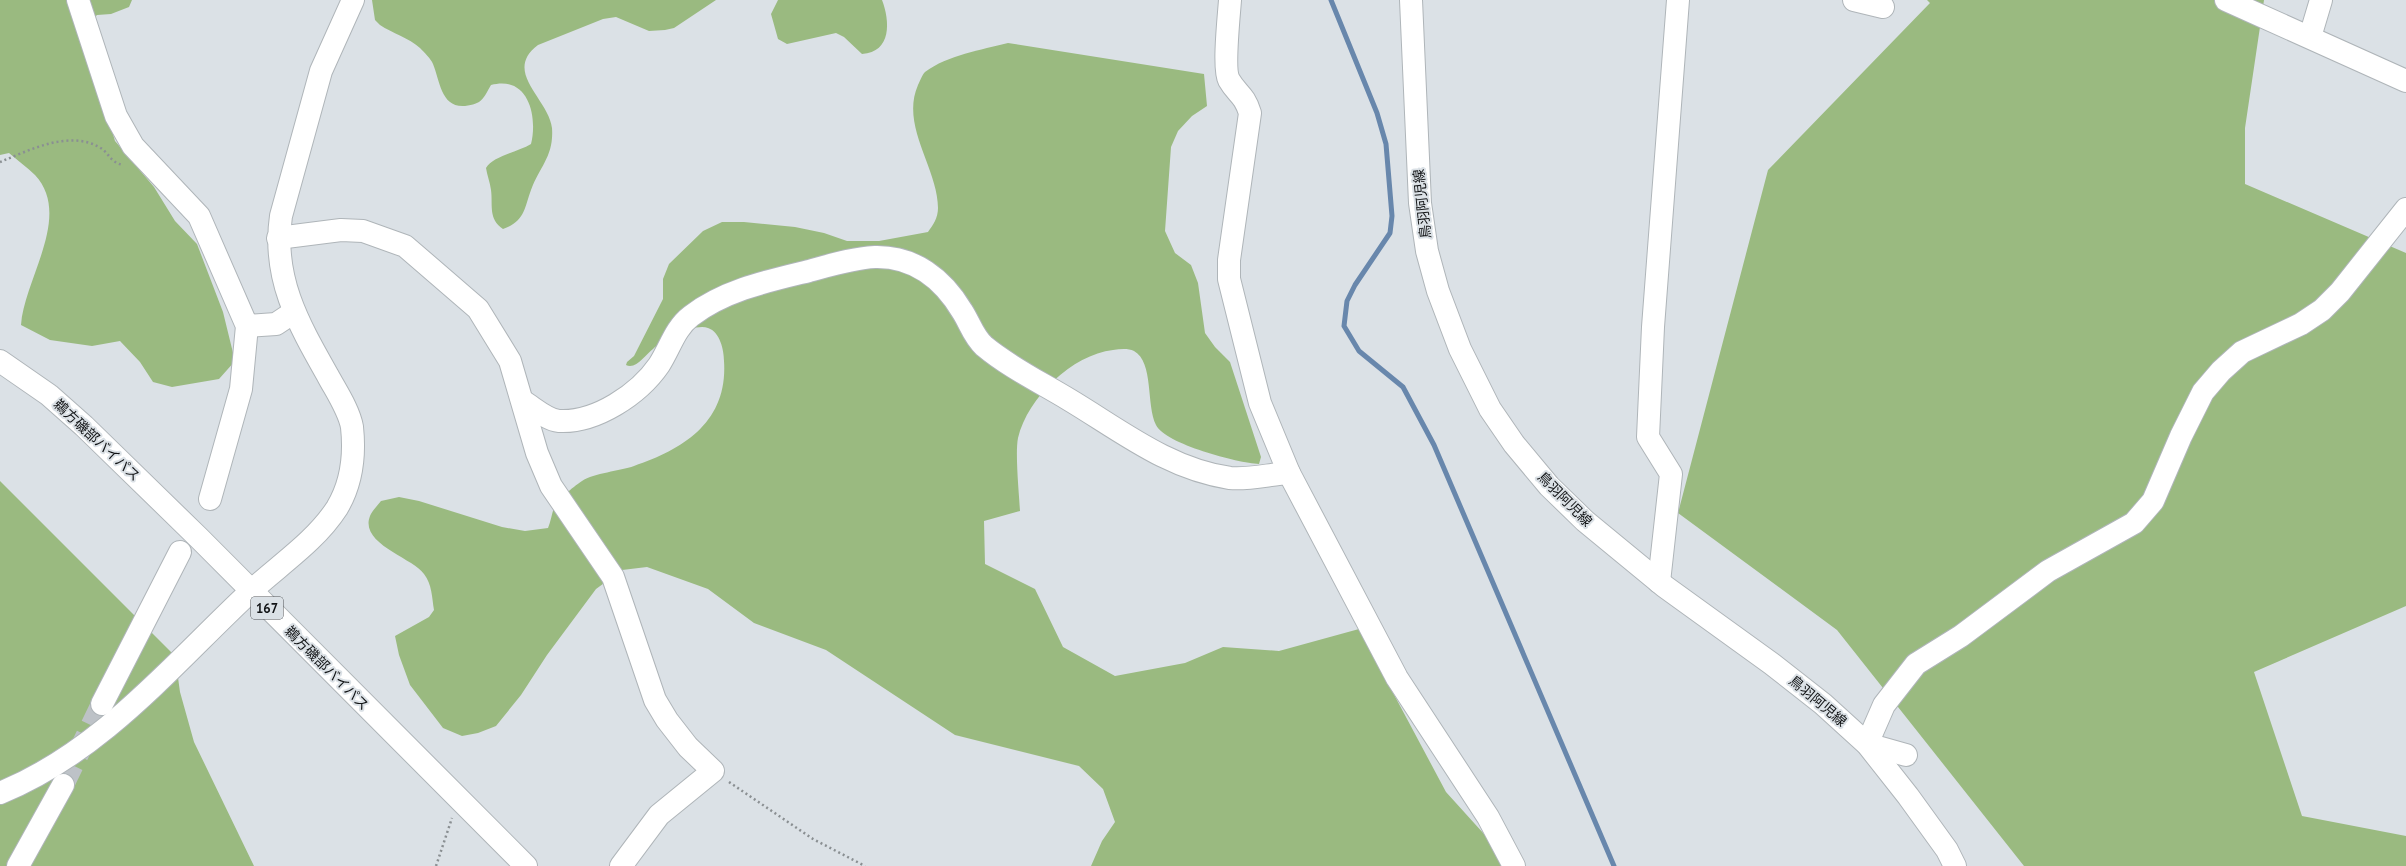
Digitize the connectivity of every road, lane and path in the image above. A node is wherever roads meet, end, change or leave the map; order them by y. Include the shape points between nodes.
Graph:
1 (78, 0) edge
2 (353, 0) edge
3 (1230, 0) edge
4 (1411, 0) edge
5 (1678, 0) edge
6 (1854, 0) edge
7 (2226, 0) edge
8 (2321, 0) edge
9 (1882, 7) dead end
10 (2310, 37) junction
11 (2406, 80) edge
12 (0, 162) edge
13 (130, 166) dead end
14 (2406, 208) edge
15 (278, 238) junction
16 (294, 312) junction
17 (247, 326) junction
18 (0, 361) edge
19 (524, 402) junction
20 (1289, 472) junction
21 (210, 499) dead end
22 (180, 552) dead end
23 (1659, 582) junction
24 (251, 592) junction
25 (102, 704) tunnel mouth
26 (1867, 744) junction
27 (1906, 755) dead end
28 (713, 771) junction
29 (63, 785) tunnel mouth
30 (0, 793) edge
31 (463, 803) junction
32 (18, 866) edge
33 (436, 866) edge
34 (526, 866) edge
35 (621, 866) edge
36 (865, 866) edge
37 (1514, 866) edge
38 (1955, 866) edge

1 - 17 main road via 116,116 133,146 199,216
2 - 15 main road via 321,71 292,172
3 - 20 main road via 1226,66 1228,79 1245,99 1250,113 1229,260 1229,279 1260,404
4 - 23 main road, 鳥羽阿児線 via 1420,203 1427,251 1438,291 1460,349 1490,409 1514,444 1549,486 1585,521
5 - 23 main road via 1653,327 1648,437 1671,474
6 - 9 main road
7 - 10 main road
8 - 10 main road
10 - 11 main road
12 - 13 path via 42,144 80,140 100,148 115,163
14 - 26 main road via 2340,292 2322,310 2301,324 2242,352 2221,371 2203,392 2153,501 2134,522 2048,571 1961,636 1916,664 1884,705
15 - 16 main road via 280,263
15 - 19 main road via 341,230 363,231 405,246 478,309 510,361
16 - 17 main road via 276,324
16 - 24 main road via 341,400 351,425 354,454 349,480 336,508 310,540
17 - 21 main road via 241,389
18 - 24 main road, 鵜方磯部バイパス / 167 via 49,395 84,426
19 - 20 main road via 558,421 585,417 607,409 643,383 658,365 682,324 711,303 756,285 849,260 899,258 924,269 938,280 962,312 974,335 992,352 1100,418 1136,444 1191,468 1232,478
19 - 28 main road via 537,453 551,486 613,577 655,700 688,747
20 - 37 main road via 1397,678 1488,818
22 - 25 main road
23 - 26 main road, 鳥羽阿児線 via 1772,664 1823,704
24 - 30 main road via 115,722 62,760 24,783
24 - 31 main road, 鵜方磯部バイパス / 167
26 - 27 main road
26 - 38 main road, 鳥羽阿児線 via 1947,850
28 - 35 main road via 659,815
28 - 36 path via 813,839
29 - 32 main road
31 - 33 path via 449,824
31 - 34 main road, 鵜方磯部バイパス / 167

